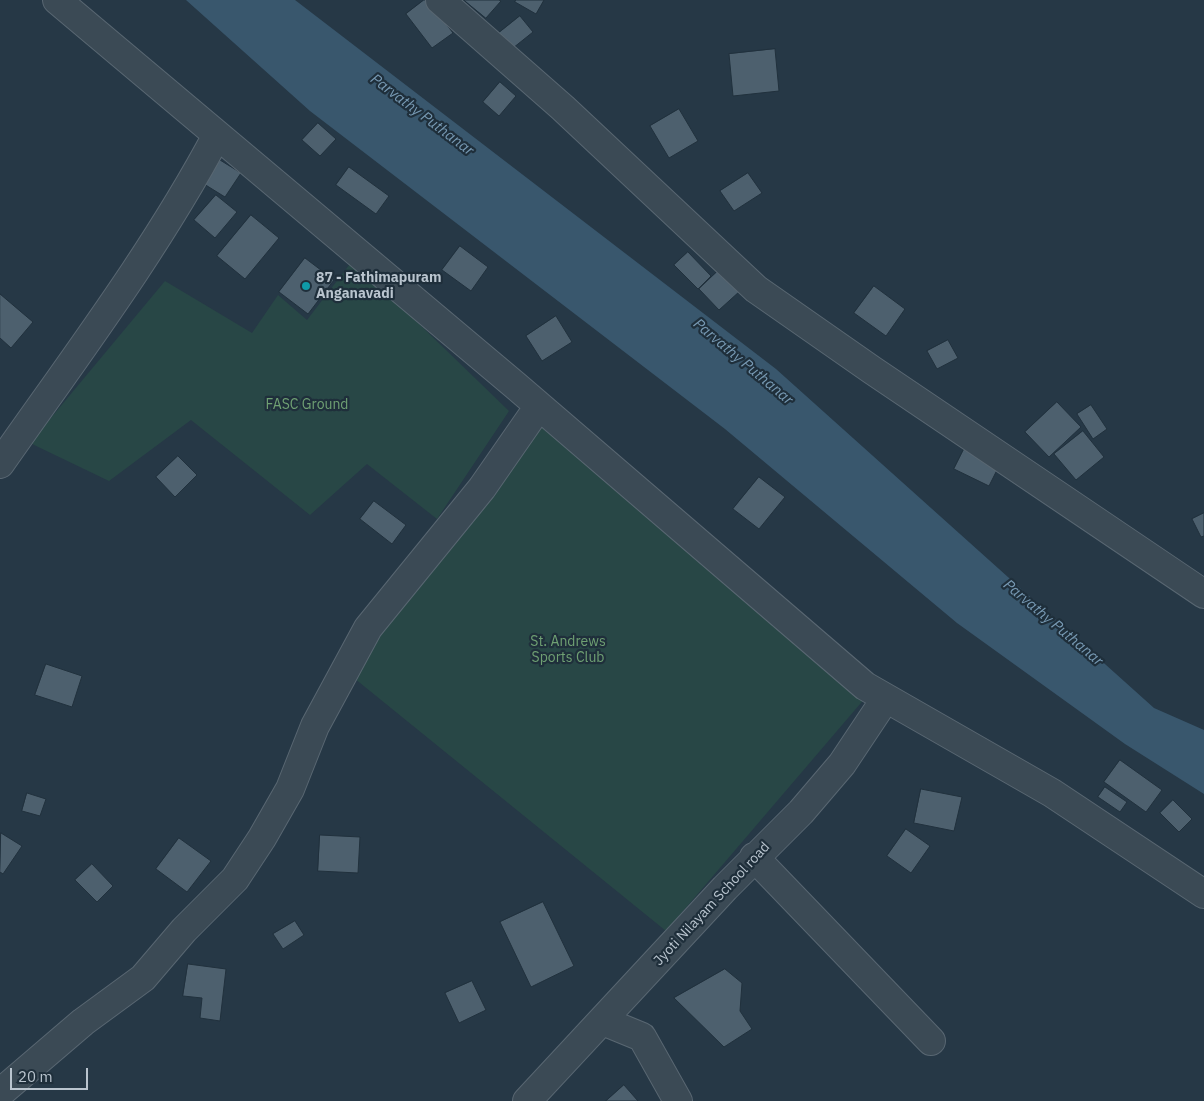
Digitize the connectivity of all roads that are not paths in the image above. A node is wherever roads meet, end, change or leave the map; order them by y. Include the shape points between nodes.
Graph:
1 (57, 0) edge
2 (440, 0) edge
3 (217, 135) junction
4 (539, 406) junction
5 (0, 464) edge
6 (1204, 594) edge
7 (886, 698) junction
8 (754, 857) junction
9 (1204, 894) edge
10 (603, 1021) junction
11 (930, 1041) dead end
12 (0, 1094) edge
13 (531, 1099) edge
14 (678, 1101) edge

1 - 3 street
2 - 6 street via 563,108 756,289
3 - 4 street
3 - 5 street via 198,171 112,304
4 - 7 street via 865,686
4 - 12 street via 482,488 368,628 315,726 290,789 234,878 143,978 83,1022
7 - 8 street, Jyoti Nilayam School road via 842,764 802,812
7 - 9 street via 1052,793
8 - 10 street, Jyoti Nilayam School road
8 - 11 street
10 - 13 street, Jyoti Nilayam School road
10 - 14 street via 642,1037

